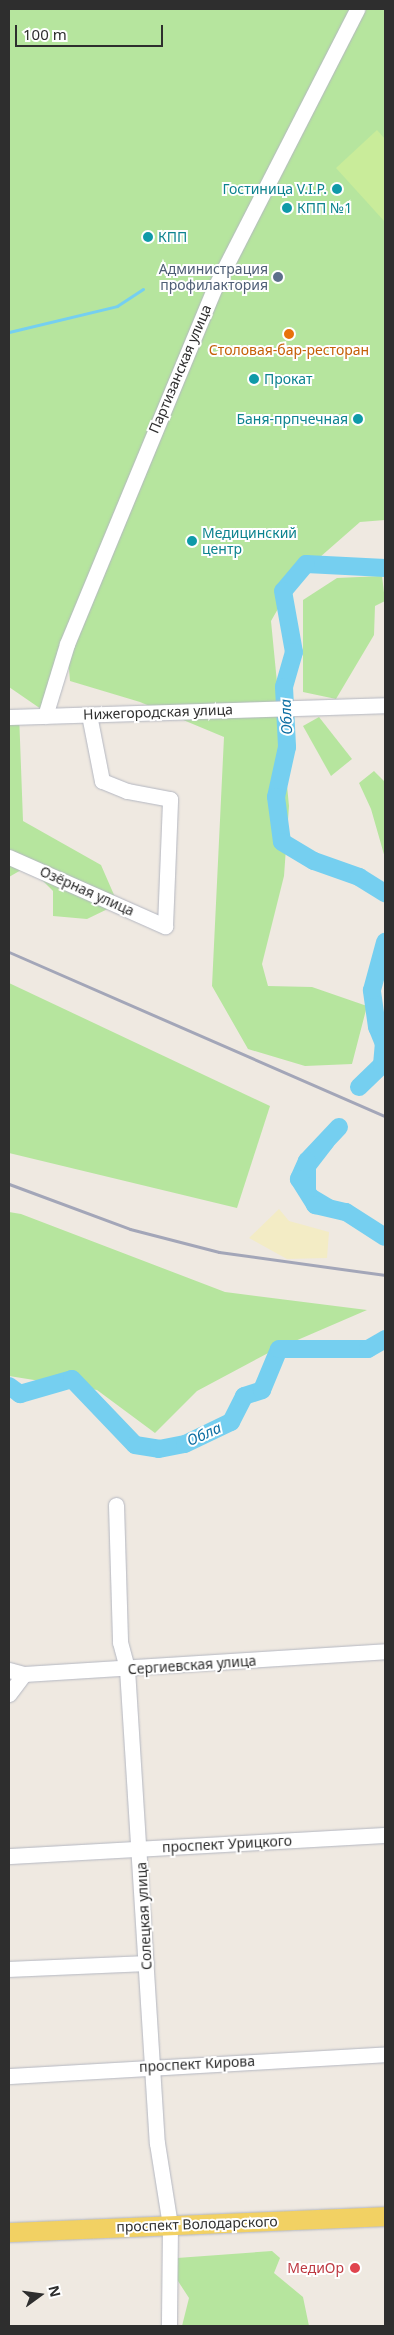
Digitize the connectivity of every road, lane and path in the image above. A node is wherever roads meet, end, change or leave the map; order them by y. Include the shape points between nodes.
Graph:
1 (357, 9) edge
2 (385, 705) edge
3 (89, 715) junction
4 (45, 716) junction
5 (9, 717) edge
6 (9, 857) edge
7 (116, 1505) dead end
8 (385, 1651) edge
9 (127, 1669) junction
10 (9, 1670) edge
11 (24, 1674) junction
12 (9, 1694) edge
13 (385, 1835) edge
14 (140, 1848) junction
15 (9, 1856) edge
16 (146, 1963) junction
17 (9, 1970) edge
18 (385, 2054) edge
19 (153, 2066) junction
20 (9, 2076) edge
21 (385, 2216) edge
22 (170, 2225) junction
23 (9, 2232) edge
24 (169, 2326) edge

1 - 4 street, Партизанская улица via 215,287 67,644
2 - 3 street, Нижегородская улица
3 - 4 street, Нижегородская улица
3 - 6 street, Озёрная улица via 102,781 127,792 170,799 165,926
4 - 5 street, Нижегородская улица
7 - 9 street, Солецкая улица via 120,1642
8 - 9 street, Сергиевская улица
9 - 11 street, Сергиевская улица
9 - 14 street, Солецкая улица
10 - 11 street, Сергиевская улица
11 - 12 street
13 - 14 street, проспект Урицкого
14 - 15 street, проспект Урицкого
14 - 16 street, Солецкая улица
16 - 17 street
16 - 19 street, Солецкая улица
18 - 19 street, проспект Кирова
19 - 20 street, проспект Кирова
19 - 22 street, Солецкая улица via 157,2143
21 - 22 main road, проспект Володарского
22 - 23 main road, проспект Володарского
22 - 24 street, Солецкая улица

